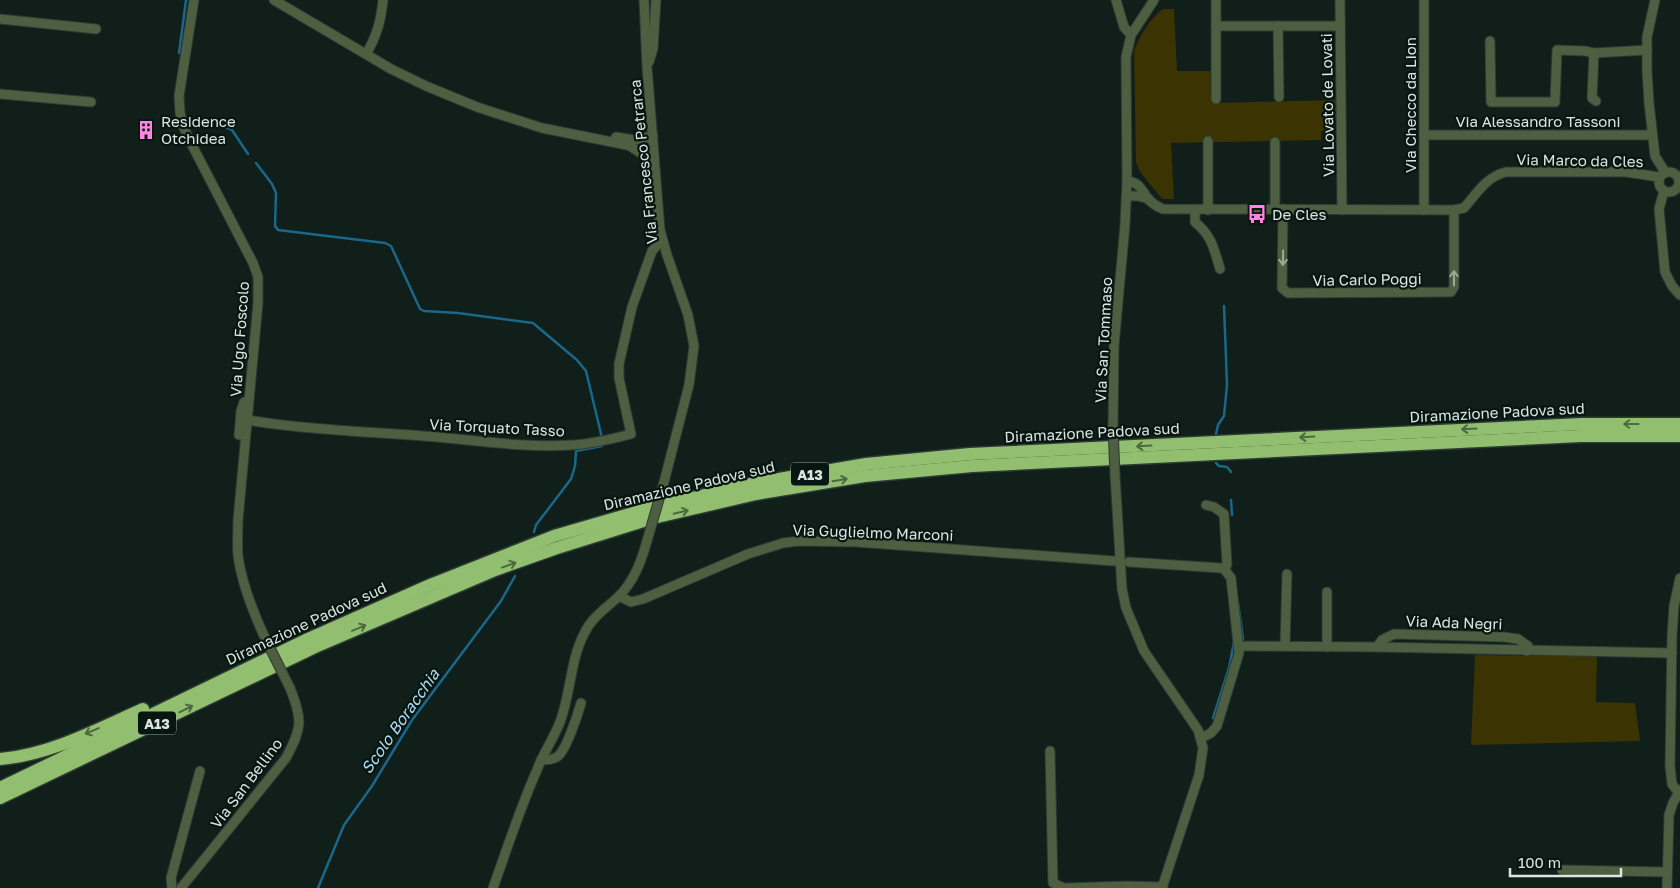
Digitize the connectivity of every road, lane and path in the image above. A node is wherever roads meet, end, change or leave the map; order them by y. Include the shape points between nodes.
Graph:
1 (194, 0) edge
2 (274, 0) edge
3 (284, 0) edge
4 (383, 0) edge
5 (644, 0) edge
6 (656, 0) edge
7 (1116, 0) edge
8 (1154, 0) edge
9 (1216, 0) edge
10 (1340, 0) edge
11 (1424, 0) edge
12 (1655, 0) edge
13 (0, 19) edge
14 (1216, 26) junction
15 (1278, 26) junction
16 (1340, 26) junction
17 (96, 29) dead end
18 (1131, 35) junction
19 (1490, 40) dead end
20 (1647, 50) junction
21 (368, 52) junction
22 (1594, 53) junction
23 (647, 67) junction
24 (0, 94) edge
25 (1279, 97) dead end
26 (1216, 99) dead end
27 (1596, 101) dead end
28 (91, 102) dead end
29 (1424, 134) junction
30 (1652, 135) junction
31 (653, 136) junction
32 (1208, 141) dead end
33 (1275, 142) dead end
34 (1655, 156) junction
35 (654, 158) junction
36 (1641, 174) junction
37 (1662, 175) junction
38 (1127, 181) junction
39 (1679, 187) edge
40 (1664, 191) junction
41 (1127, 196) junction
42 (1148, 200) junction
43 (1279, 209) junction
44 (1194, 210) junction
45 (1208, 210) junction
46 (1342, 210) junction
47 (1424, 210) junction
48 (1454, 210) junction
49 (663, 243) junction
50 (1220, 269) dead end
51 (1680, 295) edge
52 (249, 401) junction
53 (247, 420) junction
54 (1680, 424) edge
55 (240, 435) dead end
56 (1680, 436) edge
57 (1206, 505) dead end
58 (1114, 561) dead end
59 (1129, 562) dead end
60 (1226, 570) junction
61 (1287, 574) dead end
62 (1680, 580) edge
63 (1327, 592) dead end
64 (619, 596) junction
65 (1676, 636) edge
66 (1239, 646) junction
67 (1285, 646) junction
68 (1326, 647) junction
69 (1377, 647) junction
70 (1527, 651) junction
71 (1672, 653) junction
72 (235, 674) junction
73 (290, 688) joint
74 (581, 703) dead end
75 (1201, 738) junction
76 (1050, 751) dead end
77 (0, 759) edge
78 (541, 760) junction
79 (200, 771) dead end
80 (1679, 791) edge
81 (2, 795) edge
82 (1562, 870) dead end
83 (1667, 872) junction
84 (1163, 887) edge
85 (172, 888) edge
86 (181, 888) edge
87 (493, 888) edge
88 (1667, 888) edge

1 - 52 street, Via Ugo Foscolo via 179,96 180,113 192,145 258,277
2 - 21 street
3 - 21 street
4 - 21 street via 376,38
5 - 23 street, Via Francesco Petrarca
6 - 23 street, Via Francesco Petrarca via 653,49
7 - 18 street via 1124,27
8 - 18 street
9 - 14 street
10 - 16 street, Via Lovato de Lovati
11 - 29 street, Via Checco da Lion
12 - 20 street
13 - 17 street
14 - 15 street
14 - 26 street
15 - 16 street
15 - 25 street
16 - 46 street, Via Lovato de Lovati
18 - 38 street, Via San Tommaso via 1126,57
19 - 22 street via 1491,102 1555,102 1557,50
20 - 22 street
20 - 30 street
21 - 31 street via 419,78 513,115 634,140
21 - 35 street via 391,69 477,107 542,128 627,145 645,157
22 - 27 street via 1592,98
23 - 31 street, Via Francesco Petrarca
24 - 28 street
29 - 30 street, Via Alessandro Tassoni
29 - 47 street, Via Checco da Lion
30 - 34 street
31 - 35 street, Via Francesco Petrarca
32 - 45 street
33 - 43 street
34 - 36 street via 1653,164
34 - 37 street
35 - 49 street, Via Francesco Petrarca
36 - 37 street, Via Marco da Cles
36 - 48 street, Via Marco da Cles via 1506,172 1485,182 1464,208
37 - 39 street via 1670,172 1677,176
37 - 40 street via 1658,184
38 - 41 street, Via San Tommaso
38 - 42 street via 1140,186
39 - 40 street
40 - 51 street via 1659,209 1665,272
41 - 42 street
41 - 75 street, Via San Tommaso, bridge via 1114,346 1113,426 1122,589 1126,608 1144,651
42 - 44 street via 1163,209
43 - 45 street
43 - 46 street
43 -> 48 street, Via Carlo Poggi via 1282,288 1288,293 1451,292 1454,287
44 - 45 street
44 - 50 street via 1196,222 1206,231
46 - 47 street
47 - 48 street
49 - 53 street, Via Torquato Tasso via 652,251 632,307 618,364 631,434 571,445 516,444 354,433
49 - 64 street, Via Francesco Petrarca, bridge via 688,315 694,346 690,385 648,541 635,574
52 - 53 street, Via Ugo Foscolo
52 - 55 street via 244,402 241,411
53 - 73 street, Via Ugo Foscolo, bridge via 238,556 257,619
54 -> 72 highway, Diramazione Padova sud / A13 via 1582,424 970,454 866,464 750,484 554,536 430,585
81 -> 56 highway, Diramazione Padova sud / A13 via 315,647 495,570 653,518 756,494 865,476 972,466 1580,436
57 - 60 street via 1224,514
58 - 64 street, Via Guglielmo Marconi via 856,542 799,541 748,554 642,599 631,602
59 - 60 street
60 - 66 street via 1231,578
61 - 67 street
62 - 65 street via 1674,606
63 - 68 street
64 - 78 street via 592,620 584,633 564,712
65 - 71 street
66 - 67 street, Via Ada Negri
66 - 75 street via 1217,726
67 - 68 street, Via Ada Negri
68 - 69 street, Via Ada Negri
69 - 70 street, Via Ada Negri
69 - 70 street, Via Ada Negri via 1382,640 1394,634 1472,635 1518,639 1528,646
70 - 71 street, Via Ada Negri
71 - 80 street via 1670,766 1672,784
72 -> 77 highway via 47,750
72 - 81 highway, Diramazione Padova sud / A13
73 - 86 street, Via San Bellino via 299,715 299,729 286,758
74 - 78 street via 560,755
75 - 84 street, Via San Tommaso via 1203,756 1199,775
76 - 84 street via 1053,883 1064,888
78 - 87 street
79 - 85 street, Via San Bellino via 171,878
80 - 83 street via 1670,815
82 - 83 street
83 - 88 street

